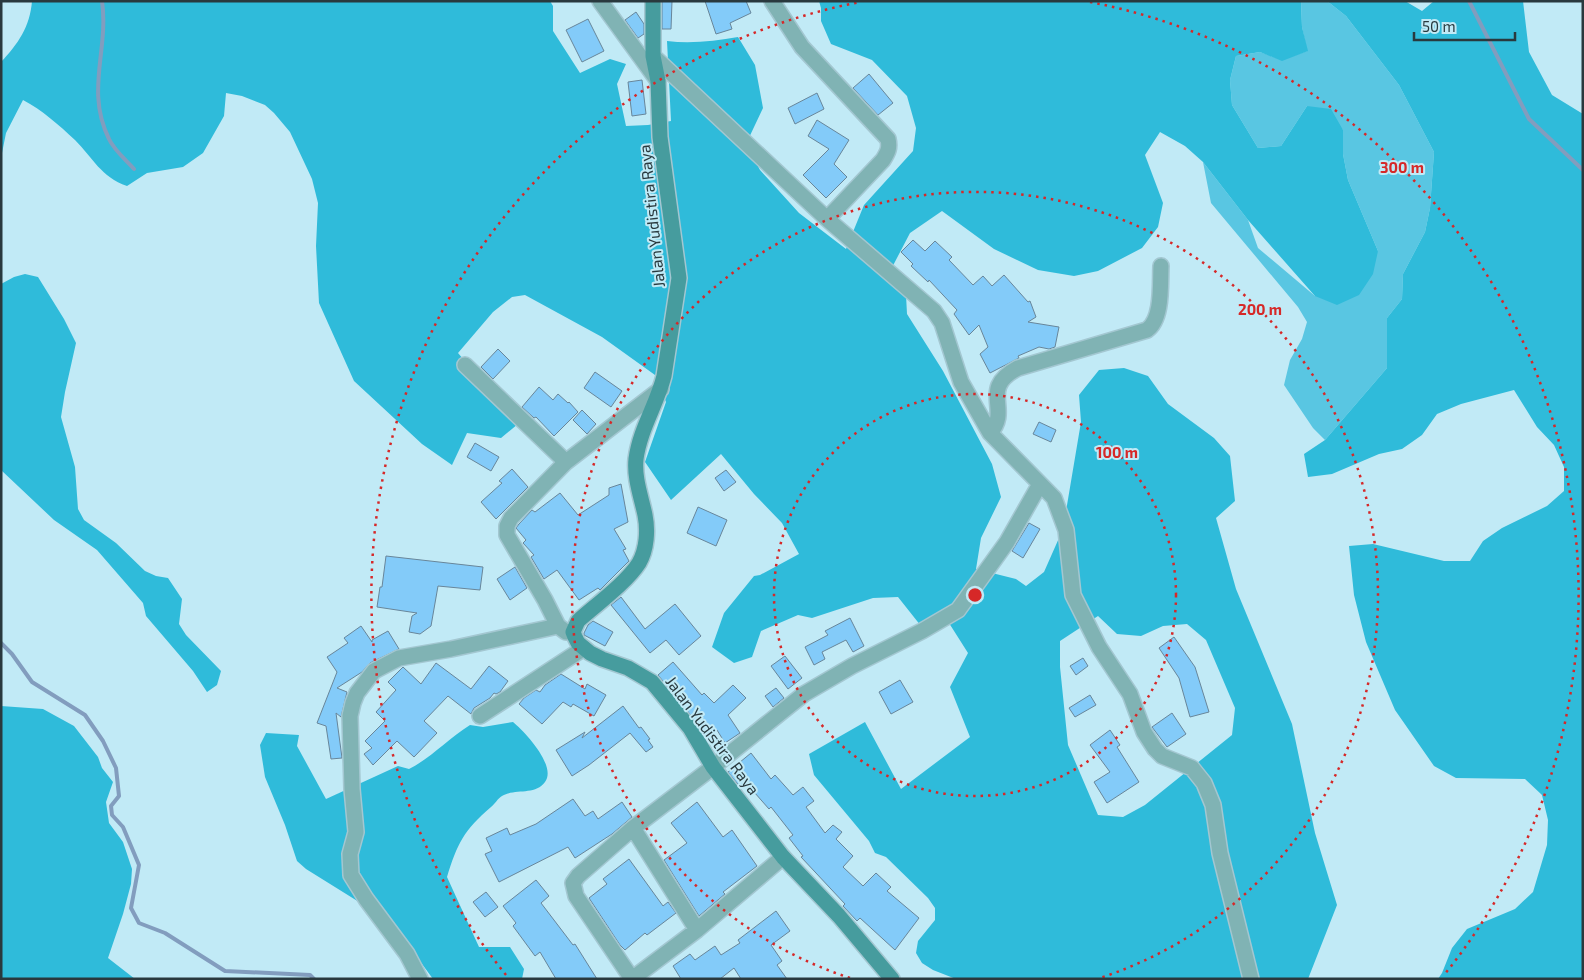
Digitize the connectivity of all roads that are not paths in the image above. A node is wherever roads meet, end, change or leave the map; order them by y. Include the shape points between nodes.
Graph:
1 (600, 1) edge
2 (653, 1) edge
3 (772, 1) edge
4 (653, 56) junction
5 (658, 81) junction
6 (827, 219) junction
7 (1161, 266) dead end
8 (466, 366) dead end
9 (661, 389) junction
10 (990, 433) junction
11 (566, 462) junction
12 (1040, 484) junction
13 (558, 626) junction
14 (574, 636) junction
15 (584, 648) junction
16 (480, 716) dead end
17 (714, 767) junction
18 (633, 828) junction
19 (782, 857) junction
20 (698, 930) junction
21 (887, 977) edge
22 (420, 979) edge
23 (632, 979) edge
24 (1251, 979) edge

1 - 5 street
2 - 4 street, Jalan Yudistira Raya
3 - 6 street via 802,47 888,138 888,153 883,160
4 - 5 street, Jalan Yudistira Raya
4 - 6 street
5 - 9 street, Jalan Yudistira Raya via 663,167 679,278
6 - 10 street via 934,311 942,323 960,382
7 - 10 street via 1160,300 1151,328 1006,374 997,390 999,418
8 - 11 street
9 - 11 street
9 - 14 street, Jalan Yudistira Raya via 636,459 645,516 643,554 625,579 578,620
10 - 12 street
11 - 13 street via 511,518 506,531
12 - 17 street via 1006,542 958,610 804,694
12 - 24 street via 1054,498 1066,530 1073,596 1099,647 1130,694 1144,732 1162,756 1192,768 1204,783 1212,805 1220,853
13 - 14 street
13 - 22 street via 399,658 374,671 353,703 350,725 356,832 350,854 351,875 407,954
14 - 15 street, Jalan Yudistira Raya
15 - 16 street
15 - 17 street, Jalan Yudistira Raya via 652,682 690,728
17 - 18 street
17 - 19 street, Jalan Yudistira Raya
18 - 20 street
18 - 23 street via 574,883 576,896
19 - 20 street
19 - 21 street, Jalan Yudistira Raya via 839,916
20 - 23 street

